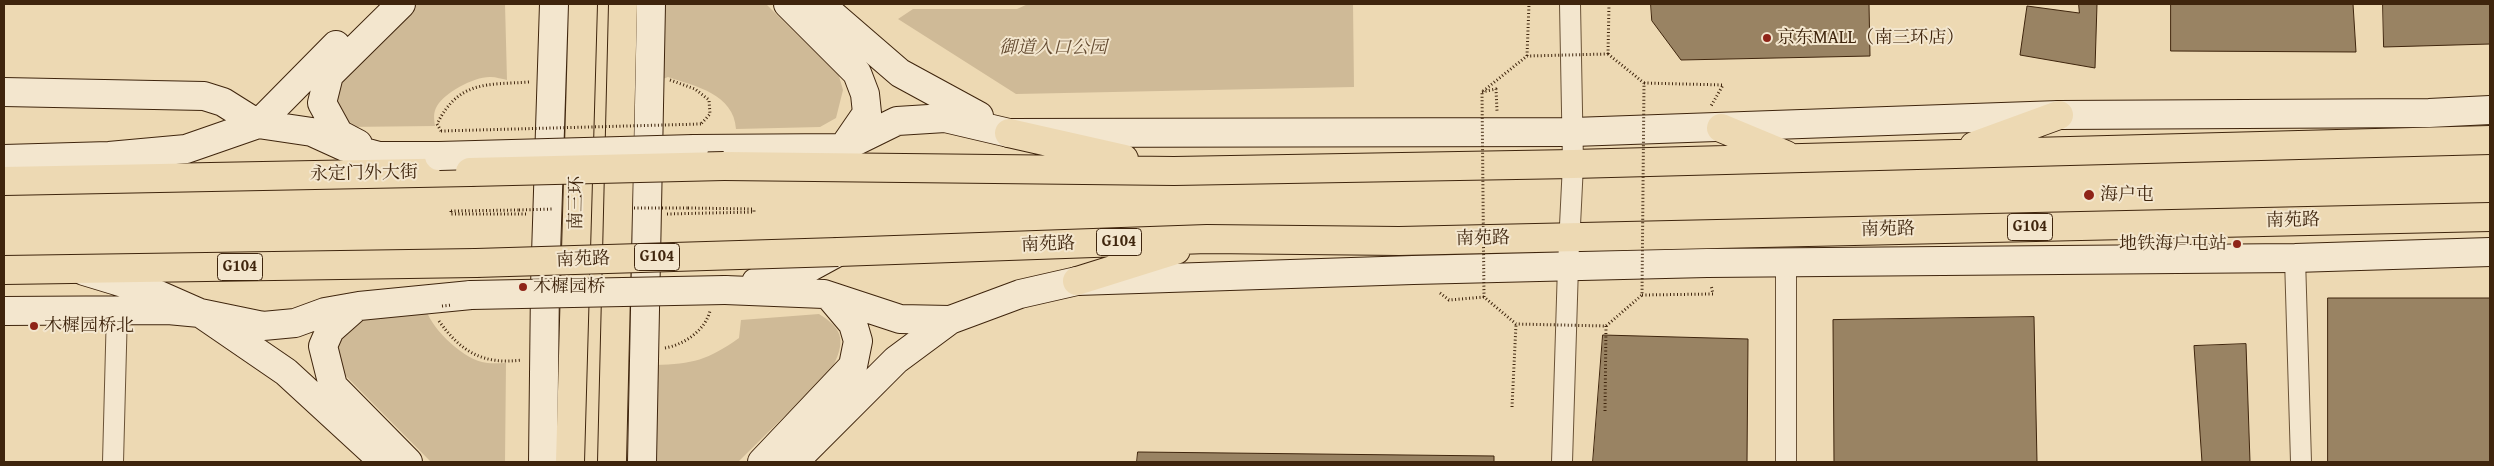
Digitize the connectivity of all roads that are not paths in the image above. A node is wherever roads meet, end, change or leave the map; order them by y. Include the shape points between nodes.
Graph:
1 (374, 4) edge
2 (401, 4) edge
3 (554, 4) edge
4 (582, 4) edge
5 (623, 4) edge
6 (651, 4) edge
7 (788, 4) edge
8 (820, 4) edge
9 (1570, 4) edge
10 (4, 92) edge
11 (2490, 110) edge
12 (2059, 115) junction
13 (258, 124) junction
14 (1721, 128) junction
15 (1573, 132) junction
16 (1009, 133) junction
17 (2490, 140) edge
18 (842, 148) junction
19 (1952, 154) junction
20 (10, 155) edge
21 (379, 156) junction
22 (1794, 158) junction
23 (1574, 164) junction
24 (1174, 171) junction
25 (4, 181) edge
26 (2490, 217) edge
27 (1570, 237) junction
28 (1207, 240) junction
29 (838, 252) junction
30 (2490, 252) edge
31 (2295, 258) junction
32 (1786, 262) junction
33 (1568, 266) junction
34 (78, 269) junction
35 (4, 270) edge
36 (1077, 281) junction
37 (830, 296) junction
38 (717, 297) junction
39 (359, 306) junction
40 (117, 310) junction
41 (4, 311) edge
42 (200, 313) junction
43 (950, 320) junction
44 (113, 462) edge
45 (384, 462) edge
46 (408, 462) edge
47 (542, 462) edge
48 (570, 462) edge
49 (612, 462) edge
50 (642, 462) edge
51 (762, 462) edge
52 (794, 462) edge
53 (1562, 462) edge
54 (1786, 462) edge
55 (2301, 462) edge

1 - 13 street
2 - 21 street via 329,75 322,103 340,134
3 - 47 street
4 - 48 highway, 南三环
5 - 49 highway
6 - 50 street
7 - 18 street via 857,73 860,80 867,113
8 - 16 street via 900,73
9 - 15 street
10 - 13 street via 204,96 223,102
11 - 12 street
12 - 14 street
12 - 19 highway
13 - 20 street, 永定门外大街 via 186,149 109,156
13 - 21 street, 永定门外大街 via 312,132 346,147
14 - 15 street
14 - 22 highway
15 - 16 street
15 - 23 street
16 - 18 street via 945,118 897,121
16 - 24 highway
17 - 19 highway
18 - 21 street, 永定门外大街, bridge via 698,137 440,143
19 - 22 highway
22 - 23 highway
23 - 24 highway
23 - 27 street
24 - 25 highway, 永定门外大街, bridge via 724,166
26 - 27 highway, 南苑路 / G104
27 - 28 highway, 南苑路 / G104 via 1400,241
27 - 33 street
28 - 29 highway, 南苑路 / G104
28 - 36 highway
29 - 34 highway, 南苑路 / G104, bridge via 476,263
29 - 38 street via 805,270
30 - 31 street
31 - 32 street
31 - 55 street
32 - 33 street
32 - 54 street
33 - 36 street
33 - 53 street
34 - 35 highway, G104
34 - 42 street via 150,291
36 - 43 street via 1020,294
37 - 38 street
37 - 43 street via 900,319
37 - 51 street via 853,324 858,341 853,366
38 - 39 street, 南苑路, bridge via 471,295
39 - 42 street via 325,312 295,324 263,326
39 - 46 street via 330,330 323,346 333,386
40 - 41 street
40 - 42 street
40 - 44 street
42 - 45 street via 286,372
43 - 52 street via 896,360

